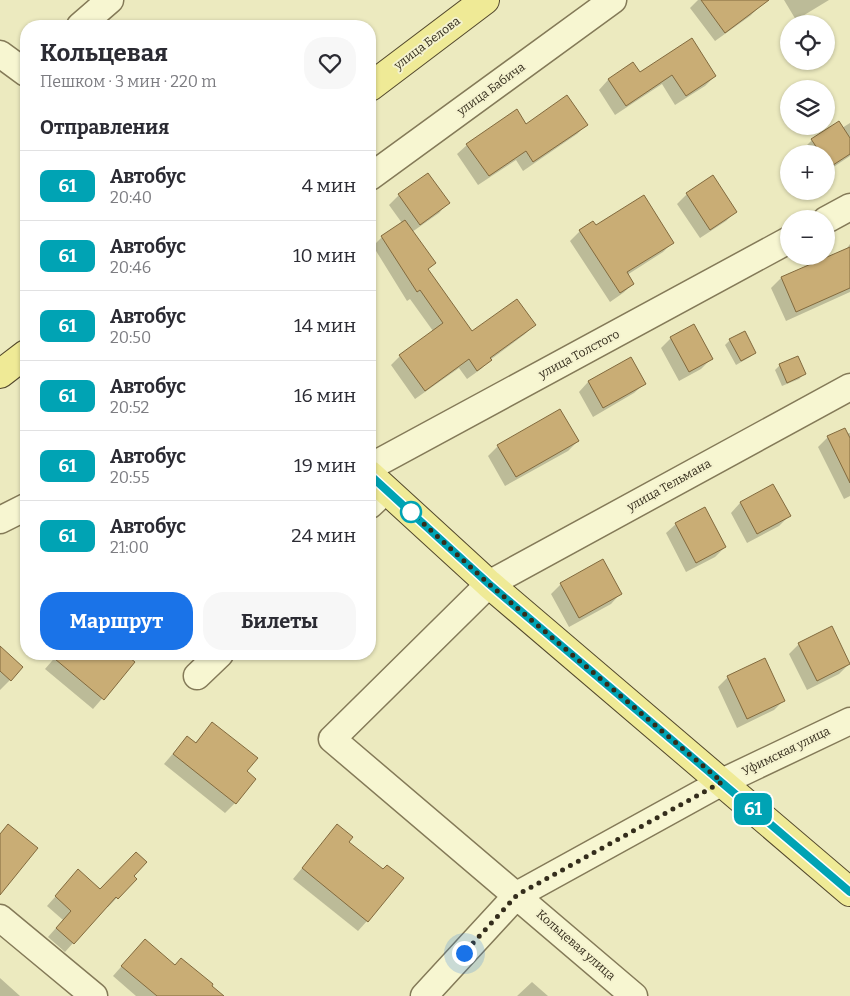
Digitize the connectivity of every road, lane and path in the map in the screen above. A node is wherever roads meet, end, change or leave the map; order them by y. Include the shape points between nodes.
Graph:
1 (110, 0) edge
2 (485, 0) edge
3 (613, 0) edge
4 (87, 20) edge
5 (0, 54) edge
6 (20, 69) edge
7 (376, 82) edge
8 (376, 174) edge
9 (850, 207) edge
10 (835, 215) edge
11 (780, 245) edge
12 (20, 359) edge
13 (0, 374) edge
14 (850, 387) edge
15 (376, 464) edge
16 (376, 491) edge
17 (20, 511) edge
18 (0, 520) edge
19 (489, 584) junction
20 (213, 660) edge
21 (196, 676) dead end
22 (850, 721) edge
23 (722, 782) junction
24 (850, 892) edge
25 (517, 895) junction
26 (0, 918) edge
27 (94, 996) edge
28 (424, 996) edge
29 (634, 996) edge

1 - 4 street
2 - 7 main road, улица Белова
3 - 8 street, улица Бабича
5 - 6 street
9 - 10 street
11 - 15 street, улица Толстого
12 - 13 main road
14 - 19 street, улица Тельмана
16 - 19 main road
17 - 18 street
19 - 23 main road
19 - 25 street, улица Тельмана via 332,739
20 - 21 street
22 - 23 street, Уфимская улица
23 - 24 main road
23 - 25 street, Уфимская улица
25 - 28 street, Уфимская улица
25 - 29 street, Кольцевая улица
26 - 27 street

